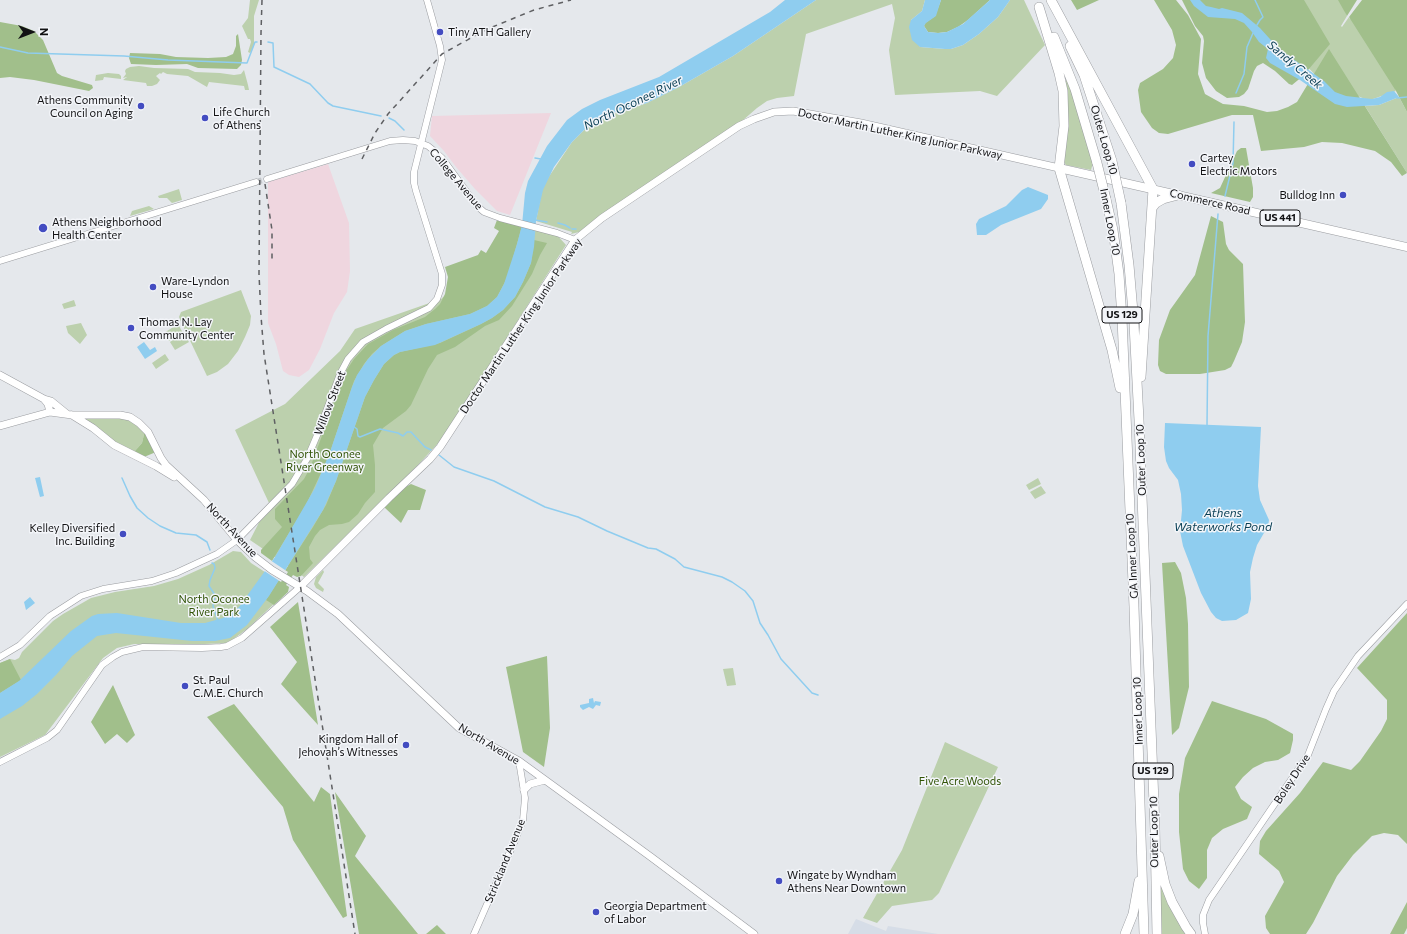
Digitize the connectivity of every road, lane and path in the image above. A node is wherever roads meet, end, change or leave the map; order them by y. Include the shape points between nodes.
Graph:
1 (427, 0) edge
2 (1051, 0) edge
3 (1038, 4) edge
4 (421, 143) junction
5 (1060, 168) junction
6 (267, 179) tunnel mouth
7 (256, 182) tunnel mouth
8 (1153, 189) junction
9 (1178, 195) junction
10 (1152, 208) junction
11 (560, 234) junction
12 (575, 240) junction
13 (1407, 247) edge
14 (568, 251) junction
15 (0, 261) edge
16 (0, 375) edge
17 (44, 399) junction
18 (50, 412) junction
19 (70, 414) junction
20 (1139, 420) junction
21 (0, 426) edge
22 (1126, 432) junction
23 (188, 485) junction
24 (237, 540) junction
25 (300, 587) junction
26 (1407, 604) edge
27 (1134, 608) joint
28 (0, 657) edge
29 (520, 761) junction
30 (0, 762) edge
31 (545, 780) junction
32 (524, 790) junction
33 (1155, 829) junction
34 (1142, 834) junction
35 (474, 934) edge
36 (754, 934) edge
37 (1125, 934) edge
38 (1144, 934) edge
39 (1157, 934) edge
40 (1191, 934) edge
41 (1205, 934) edge

1 - 4 street, Willow Street via 442,60
2 - 8 highway
2 - 20 highway, Outer Loop 10 / US 129, bridge via 1064,35 1084,75 1112,161 1121,203 1134,317
3 - 5 highway via 1063,91 1064,126
3 - 22 highway, Inner Loop 10 / US 129, bridge via 1075,89 1106,199 1122,318
4 - 6 street, College Avenue via 390,140
4 - 11 street, College Avenue via 442,158 477,206 490,215
4 - 24 street, Willow Street via 414,183 442,274 440,293 429,308 363,342 348,359 307,460 292,484
5 - 8 highway, Commerce Road / US 441
5 - 12 main road, Doctor Martin Luther King Junior Parkway via 861,123 794,111 774,112 754,119 723,136 602,218
5 - 22 highway via 1112,350
7 - 15 street
8 - 9 highway, Commerce Road / US 441
8 - 10 highway
9 - 10 highway via 1163,199
9 - 13 highway, Commerce Road / US 441
10 - 20 highway
11 - 12 street, College Avenue
11 - 14 street via 568,243
12 - 14 main road, Doctor Martin Luther King Junior Parkway
14 - 25 main road, Doctor Martin Luther King Junior Parkway via 440,447
16 - 17 main road
17 - 18 main road
17 - 19 main road
18 - 19 main road, North Avenue
18 - 21 main road
19 - 23 main road, North Avenue via 114,445
19 - 23 main road, North Avenue via 120,415 140,423 148,432 166,465
20 - 33 highway, Outer Loop 10 / US 129
22 - 27 highway, GA Inner Loop 10 / US 129
23 - 24 main road, North Avenue
24 - 25 main road, North Avenue via 255,557
24 - 28 street, Willow Street via 217,554 176,573 152,581 103,589 81,596 50,616 20,645
25 - 29 main road, North Avenue via 349,623 459,728
25 - 30 street via 242,638 227,646 143,647 113,657 102,666 57,730 48,738
26 - 41 street, Boley Drive via 1348,670 1330,701 1308,756 1209,900 1203,915
27 - 34 highway, Inner Loop 10 / US 129
29 - 31 main road, North Avenue
29 - 32 street, Strickland Avenue
31 - 32 main road via 531,783
31 - 36 main road, North Avenue
32 - 35 street, Strickland Avenue via 525,806 521,827
33 - 39 highway, Outer Loop 10 / US 129
33 - 40 highway via 1172,902
34 - 37 highway via 1138,887 1133,914
34 - 38 highway, Inner Loop 10 / US 129

